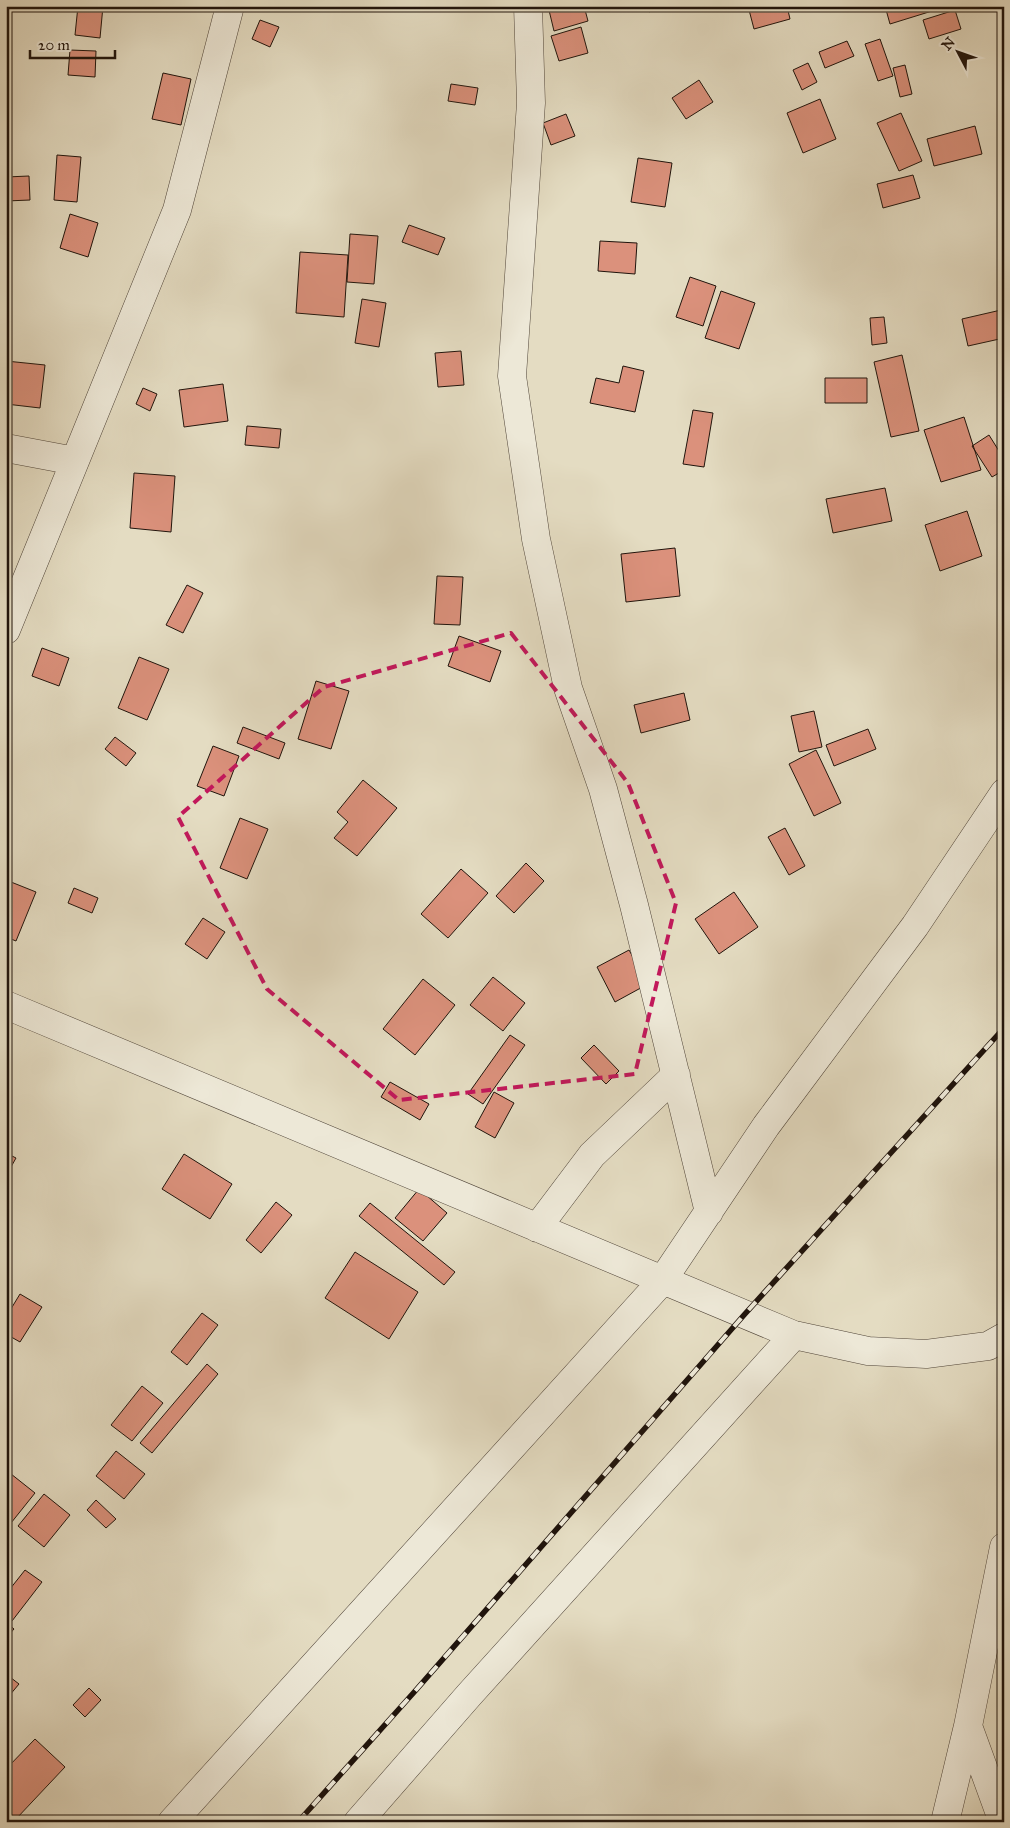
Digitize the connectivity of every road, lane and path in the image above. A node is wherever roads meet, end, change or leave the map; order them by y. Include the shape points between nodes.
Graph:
1 (230, 6) edge
2 (528, 6) edge
3 (6, 448) edge
4 (75, 461) junction
5 (6, 630) edge
6 (1004, 793) edge
7 (6, 1005) edge
8 (676, 1075) junction
9 (709, 1212) junction
10 (537, 1228) junction
11 (662, 1281) junction
12 (794, 1335) junction
13 (1004, 1338) edge
14 (1004, 1547) edge
15 (968, 1726) junction
16 (172, 1822) edge
17 (358, 1822) edge
18 (945, 1822) edge
19 (1003, 1822) edge

1 - 4 street via 177,210
2 - 8 street via 531,103 512,376 536,539 568,688 603,789
3 - 4 street
4 - 5 street
6 - 9 street via 915,926 766,1126
7 - 10 street
8 - 9 street
8 - 10 street via 592,1155
9 - 11 street
10 - 11 street
11 - 12 street
11 - 16 street
12 - 13 street via 868,1351 926,1354 988,1346
12 - 17 street via 462,1702
14 - 15 street
15 - 18 street
15 - 19 street

